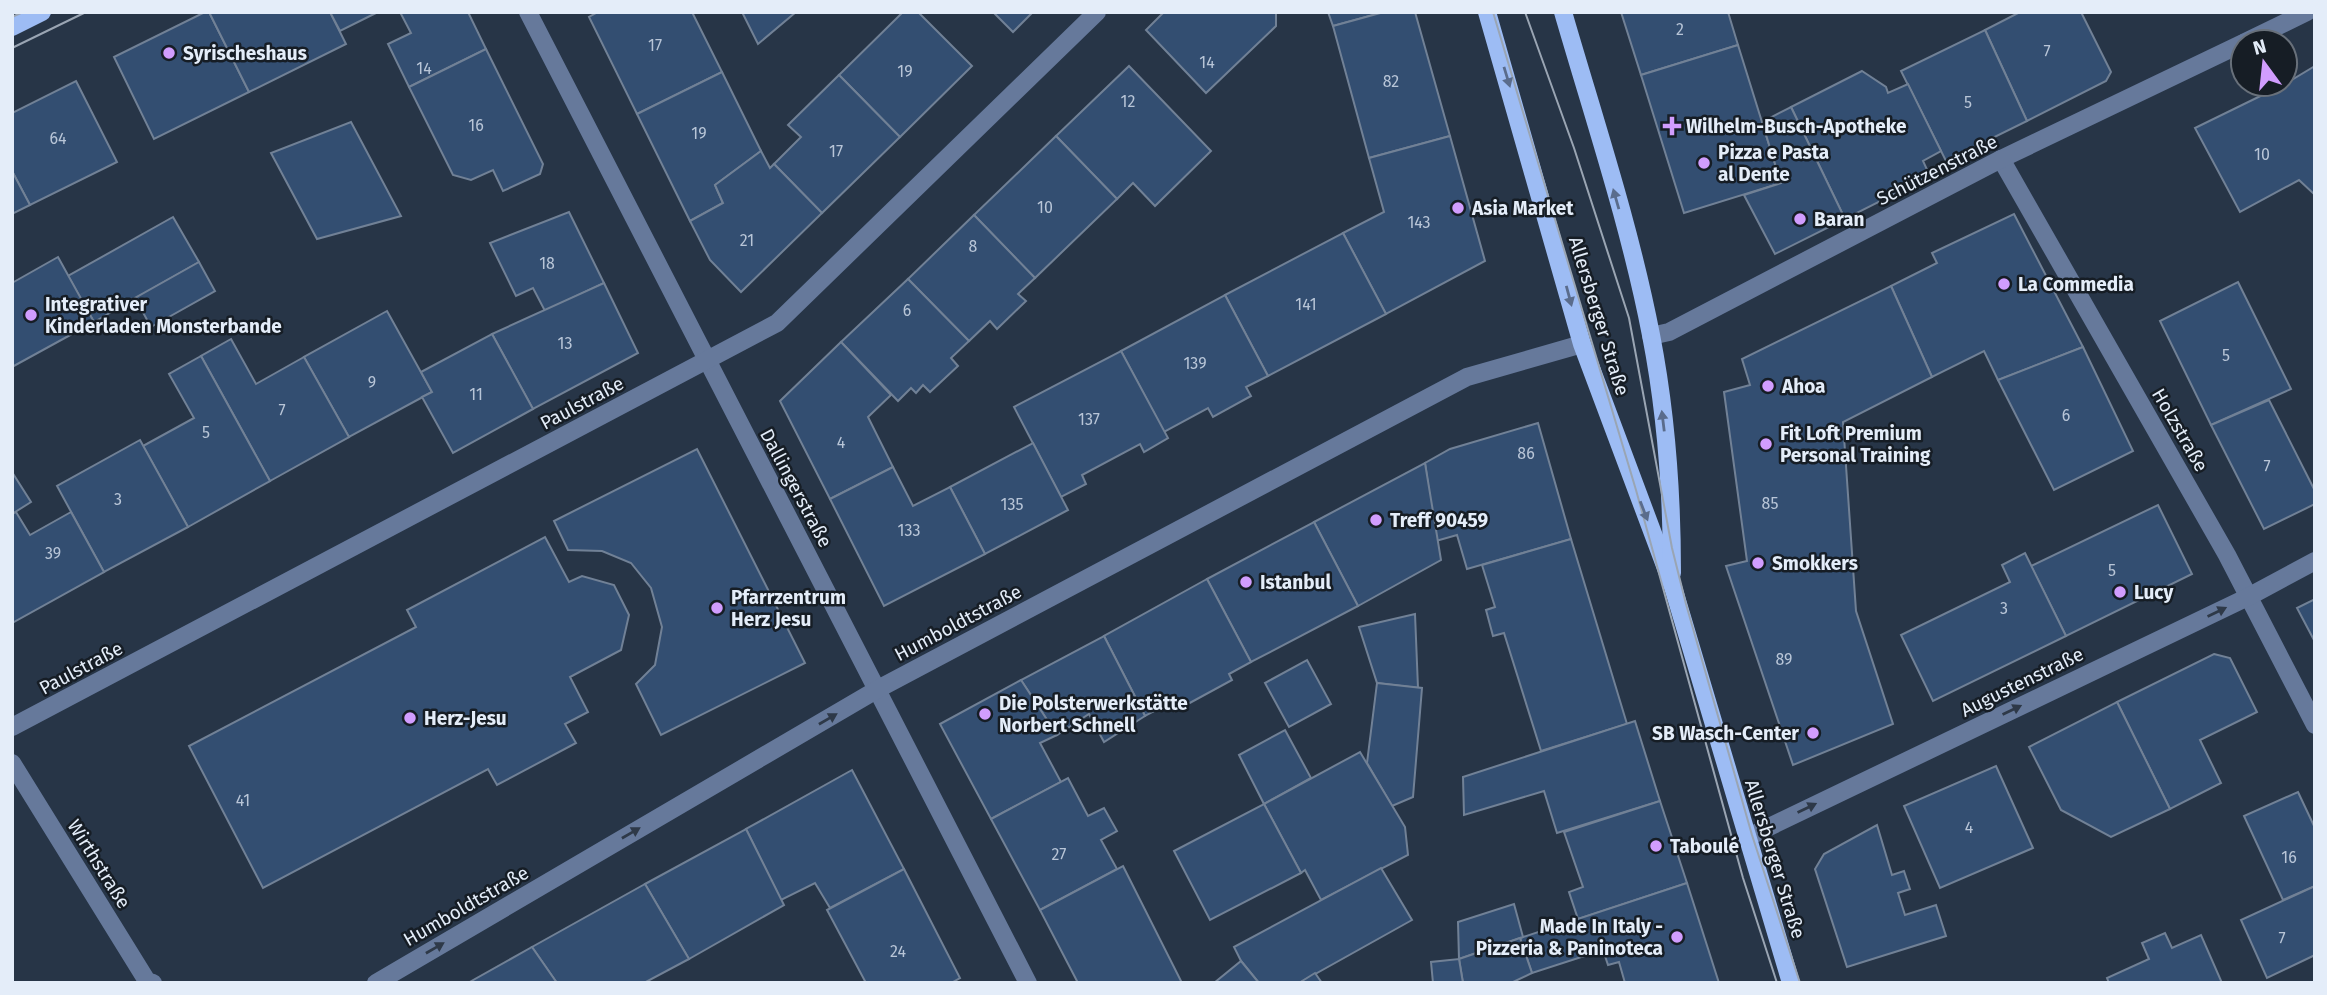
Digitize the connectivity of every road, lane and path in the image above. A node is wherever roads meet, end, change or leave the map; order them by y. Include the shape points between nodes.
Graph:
1 (41, 12) edge
2 (528, 12) edge
3 (1097, 12) edge
4 (1487, 12) edge
5 (1563, 12) edge
6 (2307, 12) edge
7 (12, 27) edge
8 (2274, 28) edge
9 (2229, 50) edge
10 (2001, 159) junction
11 (1651, 336) junction
12 (1582, 344) junction
13 (706, 361) junction
14 (2315, 561) edge
15 (1673, 587) junction
16 (2248, 597) junction
17 (878, 689) junction
18 (2315, 725) edge
19 (12, 727) edge
20 (12, 764) edge
21 (1745, 838) junction
22 (148, 982) edge
23 (376, 983) edge
24 (1028, 983) edge
25 (1791, 983) edge

1 - 7 main road
2 - 13 street, Dallingerstraße
3 - 13 street, Paulstraße via 777,323
4 -> 12 main road, Allersberger Straße
11 -> 5 main road, Allersberger Straße
6 - 8 street, Schützenstraße
9 - 10 street, Schützenstraße
10 - 11 street, Schützenstraße via 1669,332
10 - 16 street, Holzstraße
15 -> 11 main road, Allersberger Straße via 1665,436
12 -> 15 main road, Allersberger Straße
12 - 17 street, Humboldtstraße via 1467,377
13 - 17 street, Dallingerstraße
13 - 19 street, Paulstraße
14 - 16 street, Augustenstraße
15 - 21 main road, Allersberger Straße
16 - 18 street, Holzstraße
21 -> 16 street, Augustenstraße
23 -> 17 street, Humboldtstraße
17 - 24 street, Dallingerstraße
20 - 22 street, Wirthstraße
21 - 25 main road, Allersberger Straße

